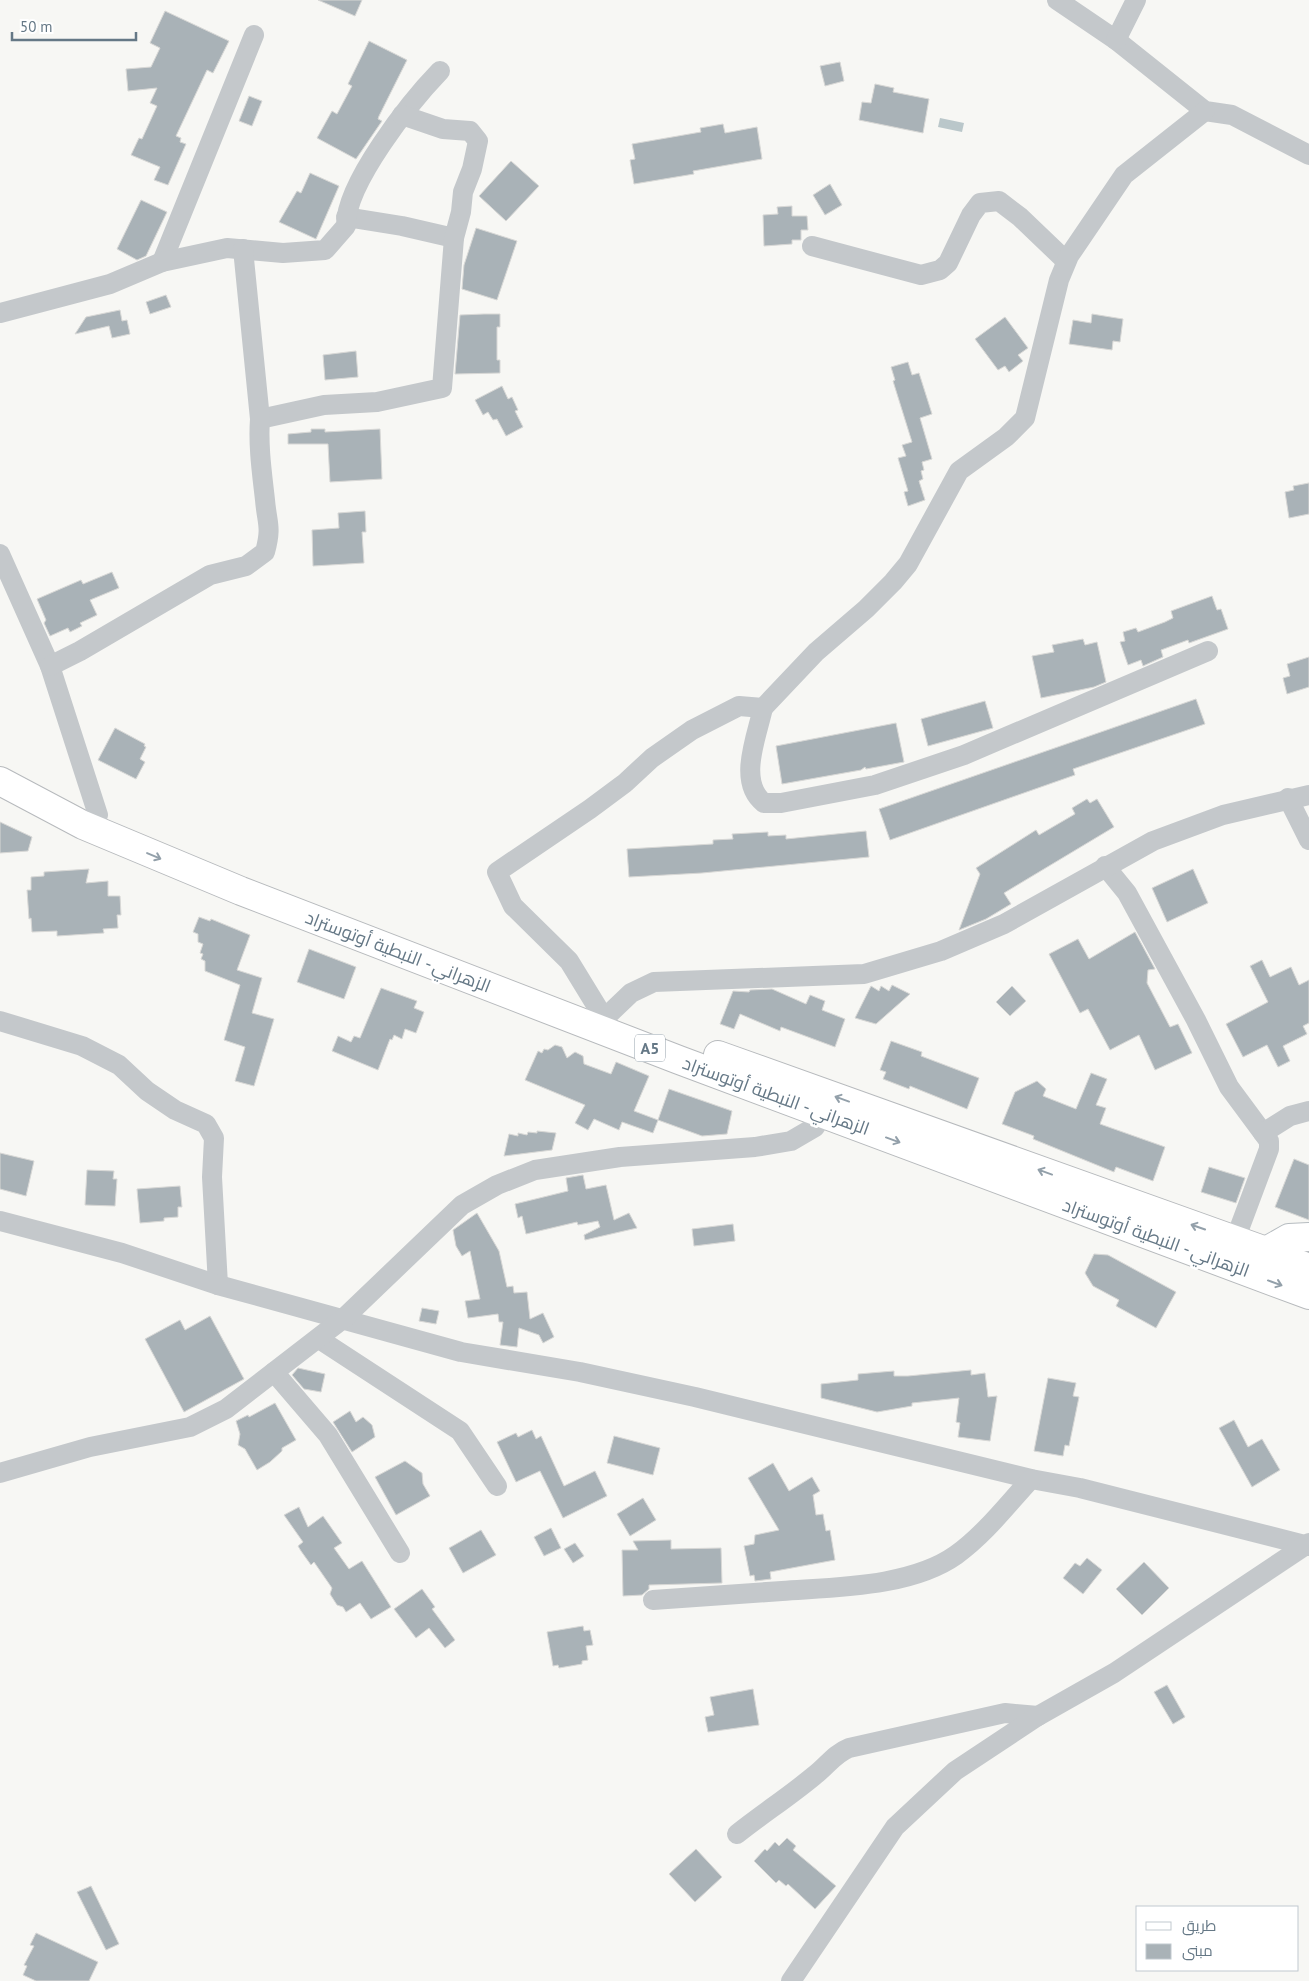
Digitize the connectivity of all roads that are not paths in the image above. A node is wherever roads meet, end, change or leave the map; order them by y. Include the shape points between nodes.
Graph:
1 (1057, 0) edge
2 (1136, 0) edge
3 (254, 35) dead end
4 (1116, 40) junction
5 (440, 71) dead end
6 (1205, 111) junction
7 (402, 115) junction
8 (1309, 155) edge
9 (346, 217) junction
10 (454, 238) junction
11 (812, 246) dead end
12 (243, 249) junction
13 (1066, 261) junction
14 (162, 262) junction
15 (0, 313) edge
16 (260, 419) junction
17 (0, 554) edge
18 (1208, 651) dead end
19 (50, 666) junction
20 (763, 708) junction
21 (0, 761) edge
22 (0, 781) edge
23 (1309, 794) edge
24 (1288, 798) junction
25 (98, 815) junction
26 (1309, 840) edge
27 (1105, 866) junction
28 (0, 1021) edge
29 (615, 1021) junction
30 (683, 1052) junction
31 (1309, 1111) edge
32 (823, 1114) junction
33 (1263, 1133) junction
34 (0, 1221) edge
35 (1309, 1237) edge
36 (1234, 1240) junction
37 (1266, 1251) junction
38 (1309, 1268) edge
39 (218, 1285) junction
40 (1309, 1295) edge
41 (344, 1318) junction
42 (319, 1339) junction
43 (274, 1372) junction
44 (0, 1473) edge
45 (1031, 1479) junction
46 (497, 1486) dead end
47 (1308, 1545) edge
48 (400, 1552) dead end
49 (653, 1600) dead end
50 (1038, 1716) junction
51 (737, 1834) dead end
52 (791, 1981) edge

1 - 4 street
2 - 4 street
3 - 14 street
4 - 6 street
5 - 7 street
6 - 8 street via 1232,115
6 - 13 street via 1124,175
7 - 9 street via 354,190
7 - 10 street via 443,129 470,131 478,141
9 - 10 street
9 - 12 street via 346,226 325,250 283,254
10 - 16 street via 442,388 377,402 324,405
11 - 13 street via 921,275 940,270 948,263 980,203 999,201
12 - 14 street via 227,248
12 - 16 street
13 - 20 street via 1025,418 1006,437 959,471 908,564
14 - 15 street via 110,284
16 - 19 street via 258,441 270,523 265,552 246,566 210,575
17 - 19 street
18 - 20 street via 964,756 875,785 781,803 764,803 751,785 751,763
19 - 25 street
20 - 29 street via 740,706 680,738 590,810 497,872 513,906 569,961
21 - 25 main road, الزهراني - النبطية أوتوستراد / A5
22 -> 29 main road, الزهراني - النبطية أوتوستراد / A5 via 83,825 167,862 404,955
23 - 24 street
24 - 26 street
24 - 27 street via 1223,815 1153,841
25 - 29 main road, الزهراني - النبطية أوتوستراد / A5
27 - 29 street via 1004,924 940,951 874,972 756,980 654,982 631,993
27 - 33 street via 1127,893 1229,1087
28 - 39 street via 82,1046 119,1065 147,1091 175,1110 206,1124 214,1138 212,1177
29 - 30 main road, الزهراني - النبطية أوتوستراد / A5
30 - 32 main road, الزهراني - النبطية أوتوستراد / A5
36 -> 30 main road, الزهراني - النبطية أوتوستراد / A5
31 - 33 street via 1290,1116
32 -> 40 main road, الزهراني - النبطية أوتوستراد / A5
32 - 41 street via 815,1127 791,1141 755,1147 620,1157 535,1170 498,1185 462,1205
33 - 36 street via 1269,1141 1269,1149
34 - 39 street via 122,1253
35 - 37 main road via 1289,1238
36 - 37 main road, الزهراني - النبطية أوتوستراد / A5
37 - 38 main road, الزهراني - النبطية أوتوستراد / A5
39 - 41 street
41 - 42 street
41 - 45 street via 460,1352 580,1372 695,1397
42 - 43 street
42 - 46 street via 460,1431
43 - 44 street via 226,1409 190,1427 90,1447
43 - 48 street via 328,1435
45 - 47 street via 1080,1488
45 - 49 street via 985,1531 955,1556 918,1573 856,1586
47 - 50 street via 1114,1674
50 - 51 street via 1005,1713 849,1748
50 - 52 street via 955,1771 895,1827

